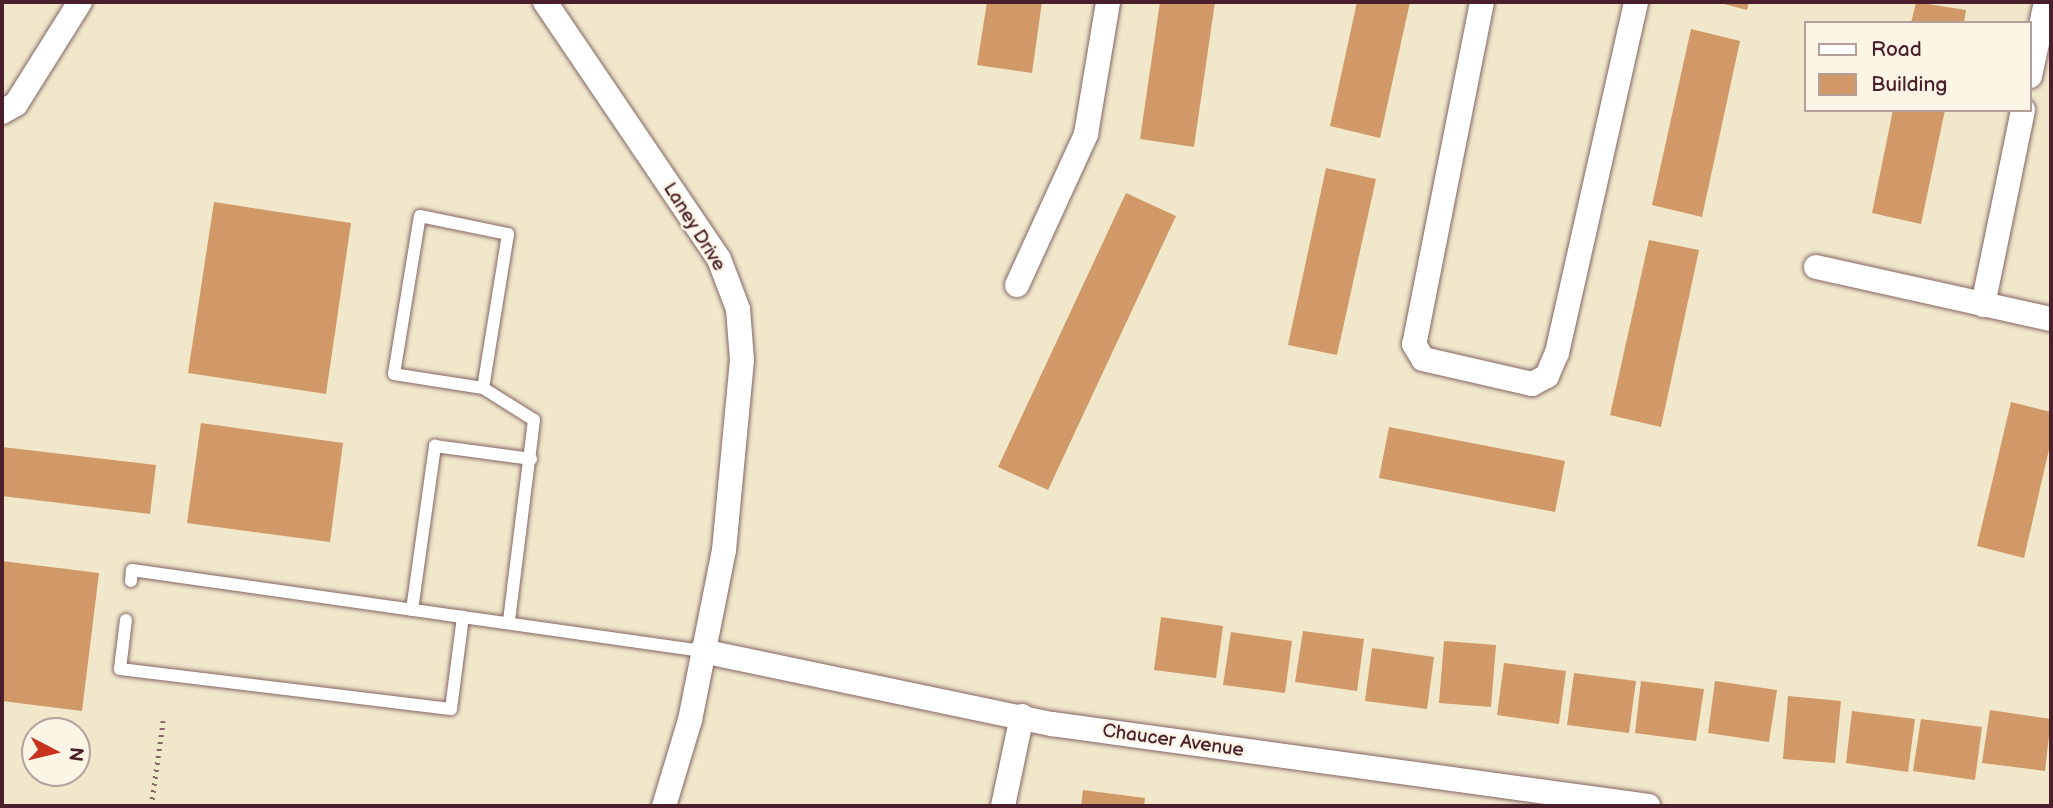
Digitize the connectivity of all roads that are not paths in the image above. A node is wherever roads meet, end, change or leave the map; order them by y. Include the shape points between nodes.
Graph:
1 (80, 2) edge
2 (545, 2) edge
3 (1108, 2) edge
4 (1482, 2) edge
5 (1636, 2) edge
6 (2046, 2) edge
7 (2032, 67) edge
8 (2, 112) edge
9 (2023, 112) edge
10 (1816, 267) dead end
11 (1017, 285) dead end
12 (1983, 305) junction
13 (2051, 319) edge
14 (483, 388) junction
15 (531, 459) junction
16 (131, 581) dead end
17 (412, 610) junction
18 (463, 617) junction
19 (126, 620) dead end
20 (509, 622) junction
21 (702, 651) junction
22 (1022, 716) junction
23 (664, 806) edge
24 (1003, 806) edge
25 (1648, 806) edge

1 - 8 street via 16,104
2 - 21 street, Laney Drive via 719,259 738,309 742,360 727,526
3 - 11 street via 1086,134
4 - 5 street via 1413,344 1423,359 1532,384 1547,376 1558,353
6 - 7 street
9 - 12 street
10 - 12 street
12 - 13 street
14 - 14 lane via 508,234 421,216 394,374
14 - 15 lane via 534,420
15 - 17 lane via 435,446
15 - 20 lane
16 - 17 lane via 132,570
17 - 18 lane
18 - 19 lane via 451,709 120,669
18 - 20 lane
20 - 21 lane
21 - 22 street, Chaucer Avenue
21 - 23 street, Laney Drive
22 - 24 street
22 - 25 street, Chaucer Avenue

